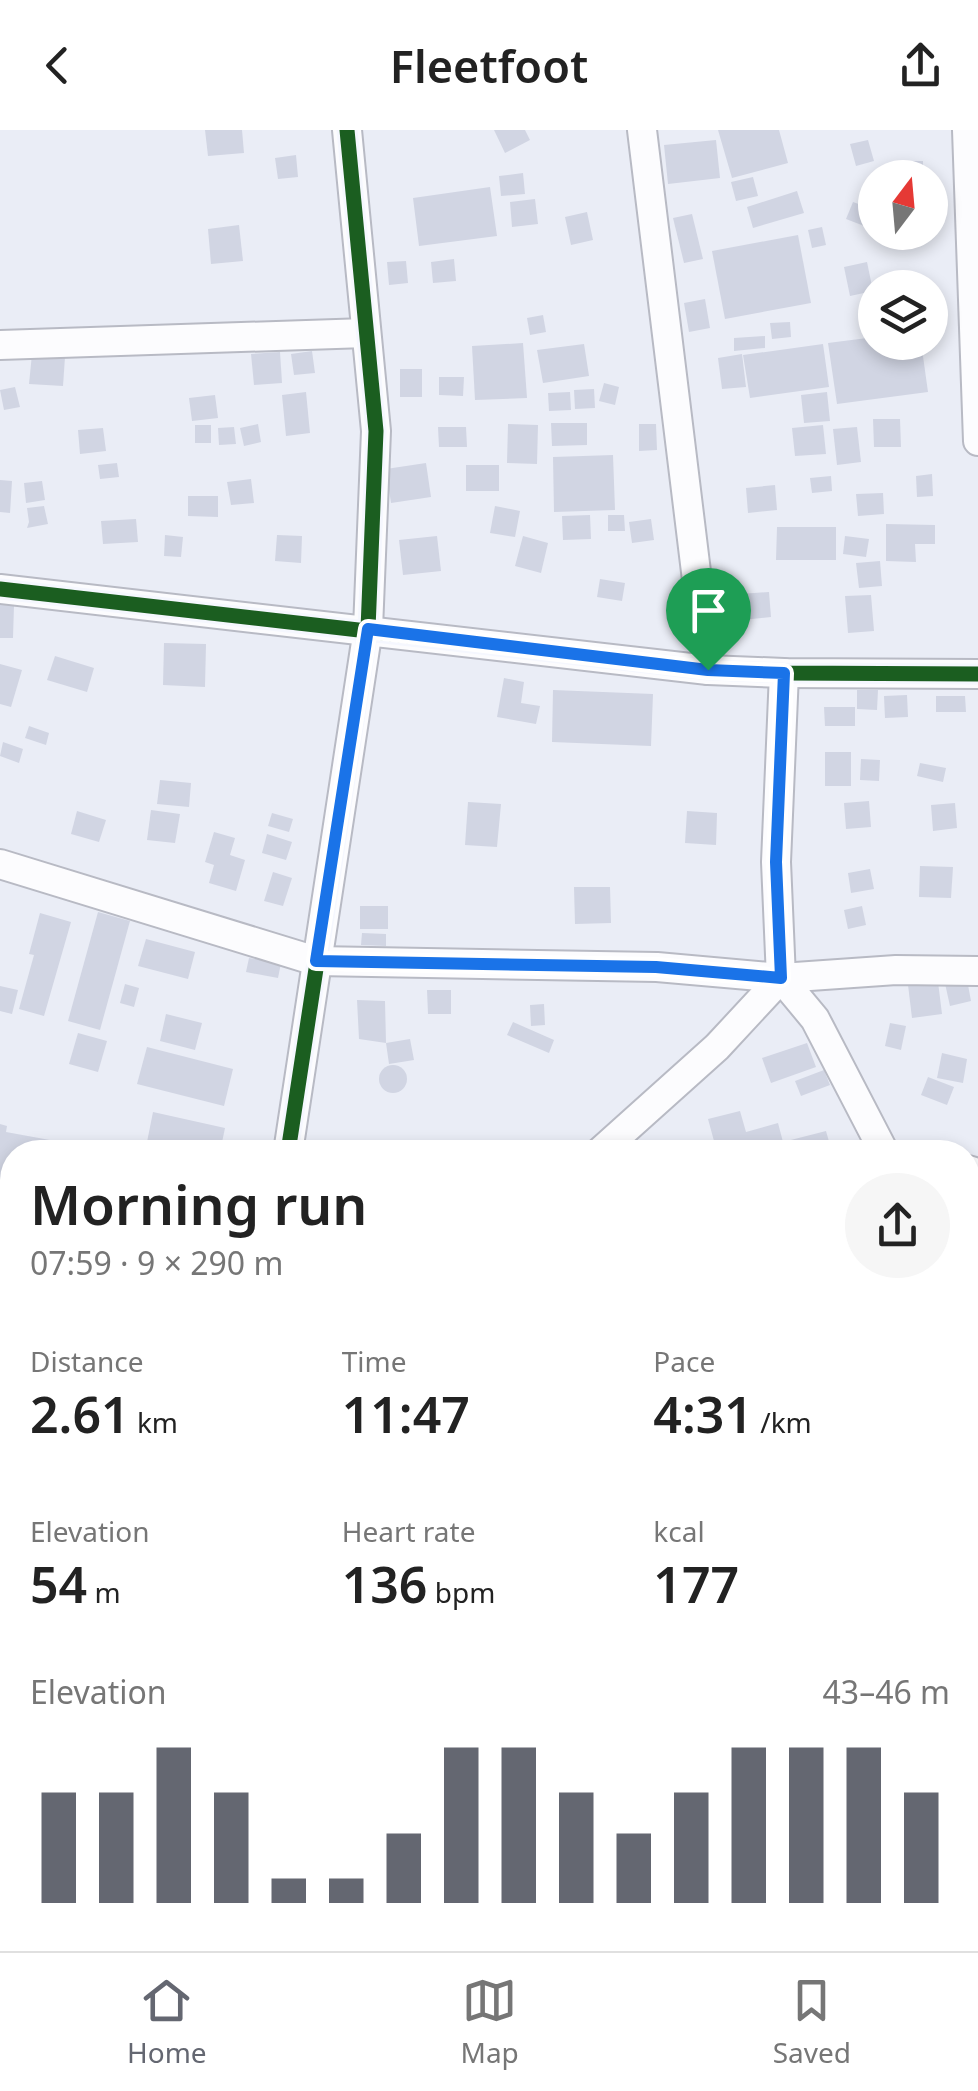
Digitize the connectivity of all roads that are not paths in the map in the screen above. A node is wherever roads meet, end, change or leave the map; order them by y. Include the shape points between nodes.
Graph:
1 (347, 130) edge
2 (642, 130) edge
3 (967, 130) edge
4 (366, 333) junction
5 (0, 344) edge
6 (978, 440) edge
7 (0, 589) edge
8 (368, 629) junction
9 (708, 670) junction
10 (784, 673) junction
11 (978, 674) edge
12 (0, 864) edge
13 (316, 961) junction
14 (978, 971) edge
15 (781, 978) junction
16 (290, 1140) edge
17 (614, 1140) edge
18 (879, 1140) edge

1 - 4 street
2 - 9 street
3 - 6 street
4 - 5 street
4 - 8 street via 376,431
7 - 8 street
8 - 9 street
8 - 13 street
9 - 10 street
10 - 11 street
10 - 15 street via 776,862
12 - 13 street
13 - 15 street via 656,967
13 - 16 street
14 - 15 street
15 - 17 street via 717,1048
15 - 18 street via 815,1019

